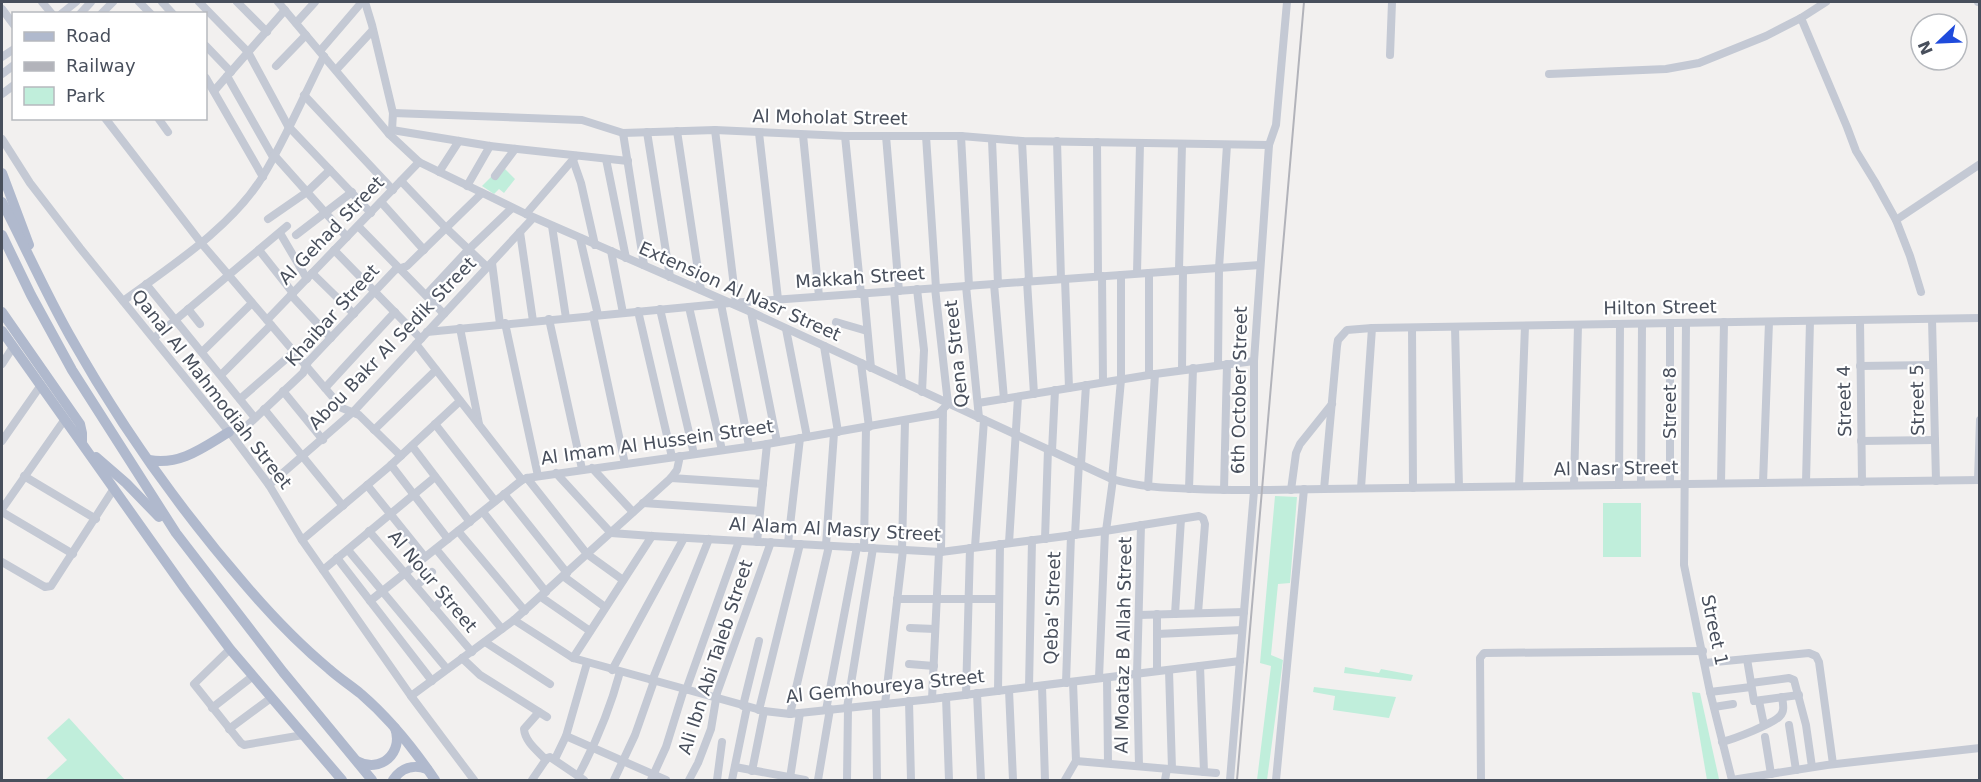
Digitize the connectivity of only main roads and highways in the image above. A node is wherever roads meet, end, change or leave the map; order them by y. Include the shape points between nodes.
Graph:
1 (2, 173) edge
2 (2, 202) edge
3 (2, 235) edge
4 (49, 299) junction
5 (2, 312) edge
6 (2, 331) edge
7 (231, 435) road end
8 (84, 446) junction
9 (149, 460) junction
10 (176, 533) junction
11 (395, 727) junction
12 (354, 759) junction
13 (427, 769) junction
14 (342, 780) edge
15 (372, 780) edge
16 (393, 780) edge
17 (435, 780) edge

1 - 4 main road
2 - 4 main road
3 - 10 main road via 72,370
4 - 9 main road
5 - 8 main road via 80,424
6 - 8 main road
7 - 9 main road via 178,460
8 - 10 main road
8 - 14 main road via 230,649
9 - 11 main road via 260,602 309,652
10 - 12 main road
11 - 12 main road via 396,747 387,760 368,765
11 - 13 main road
12 - 15 main road
13 - 16 main road via 407,768
13 - 17 main road

